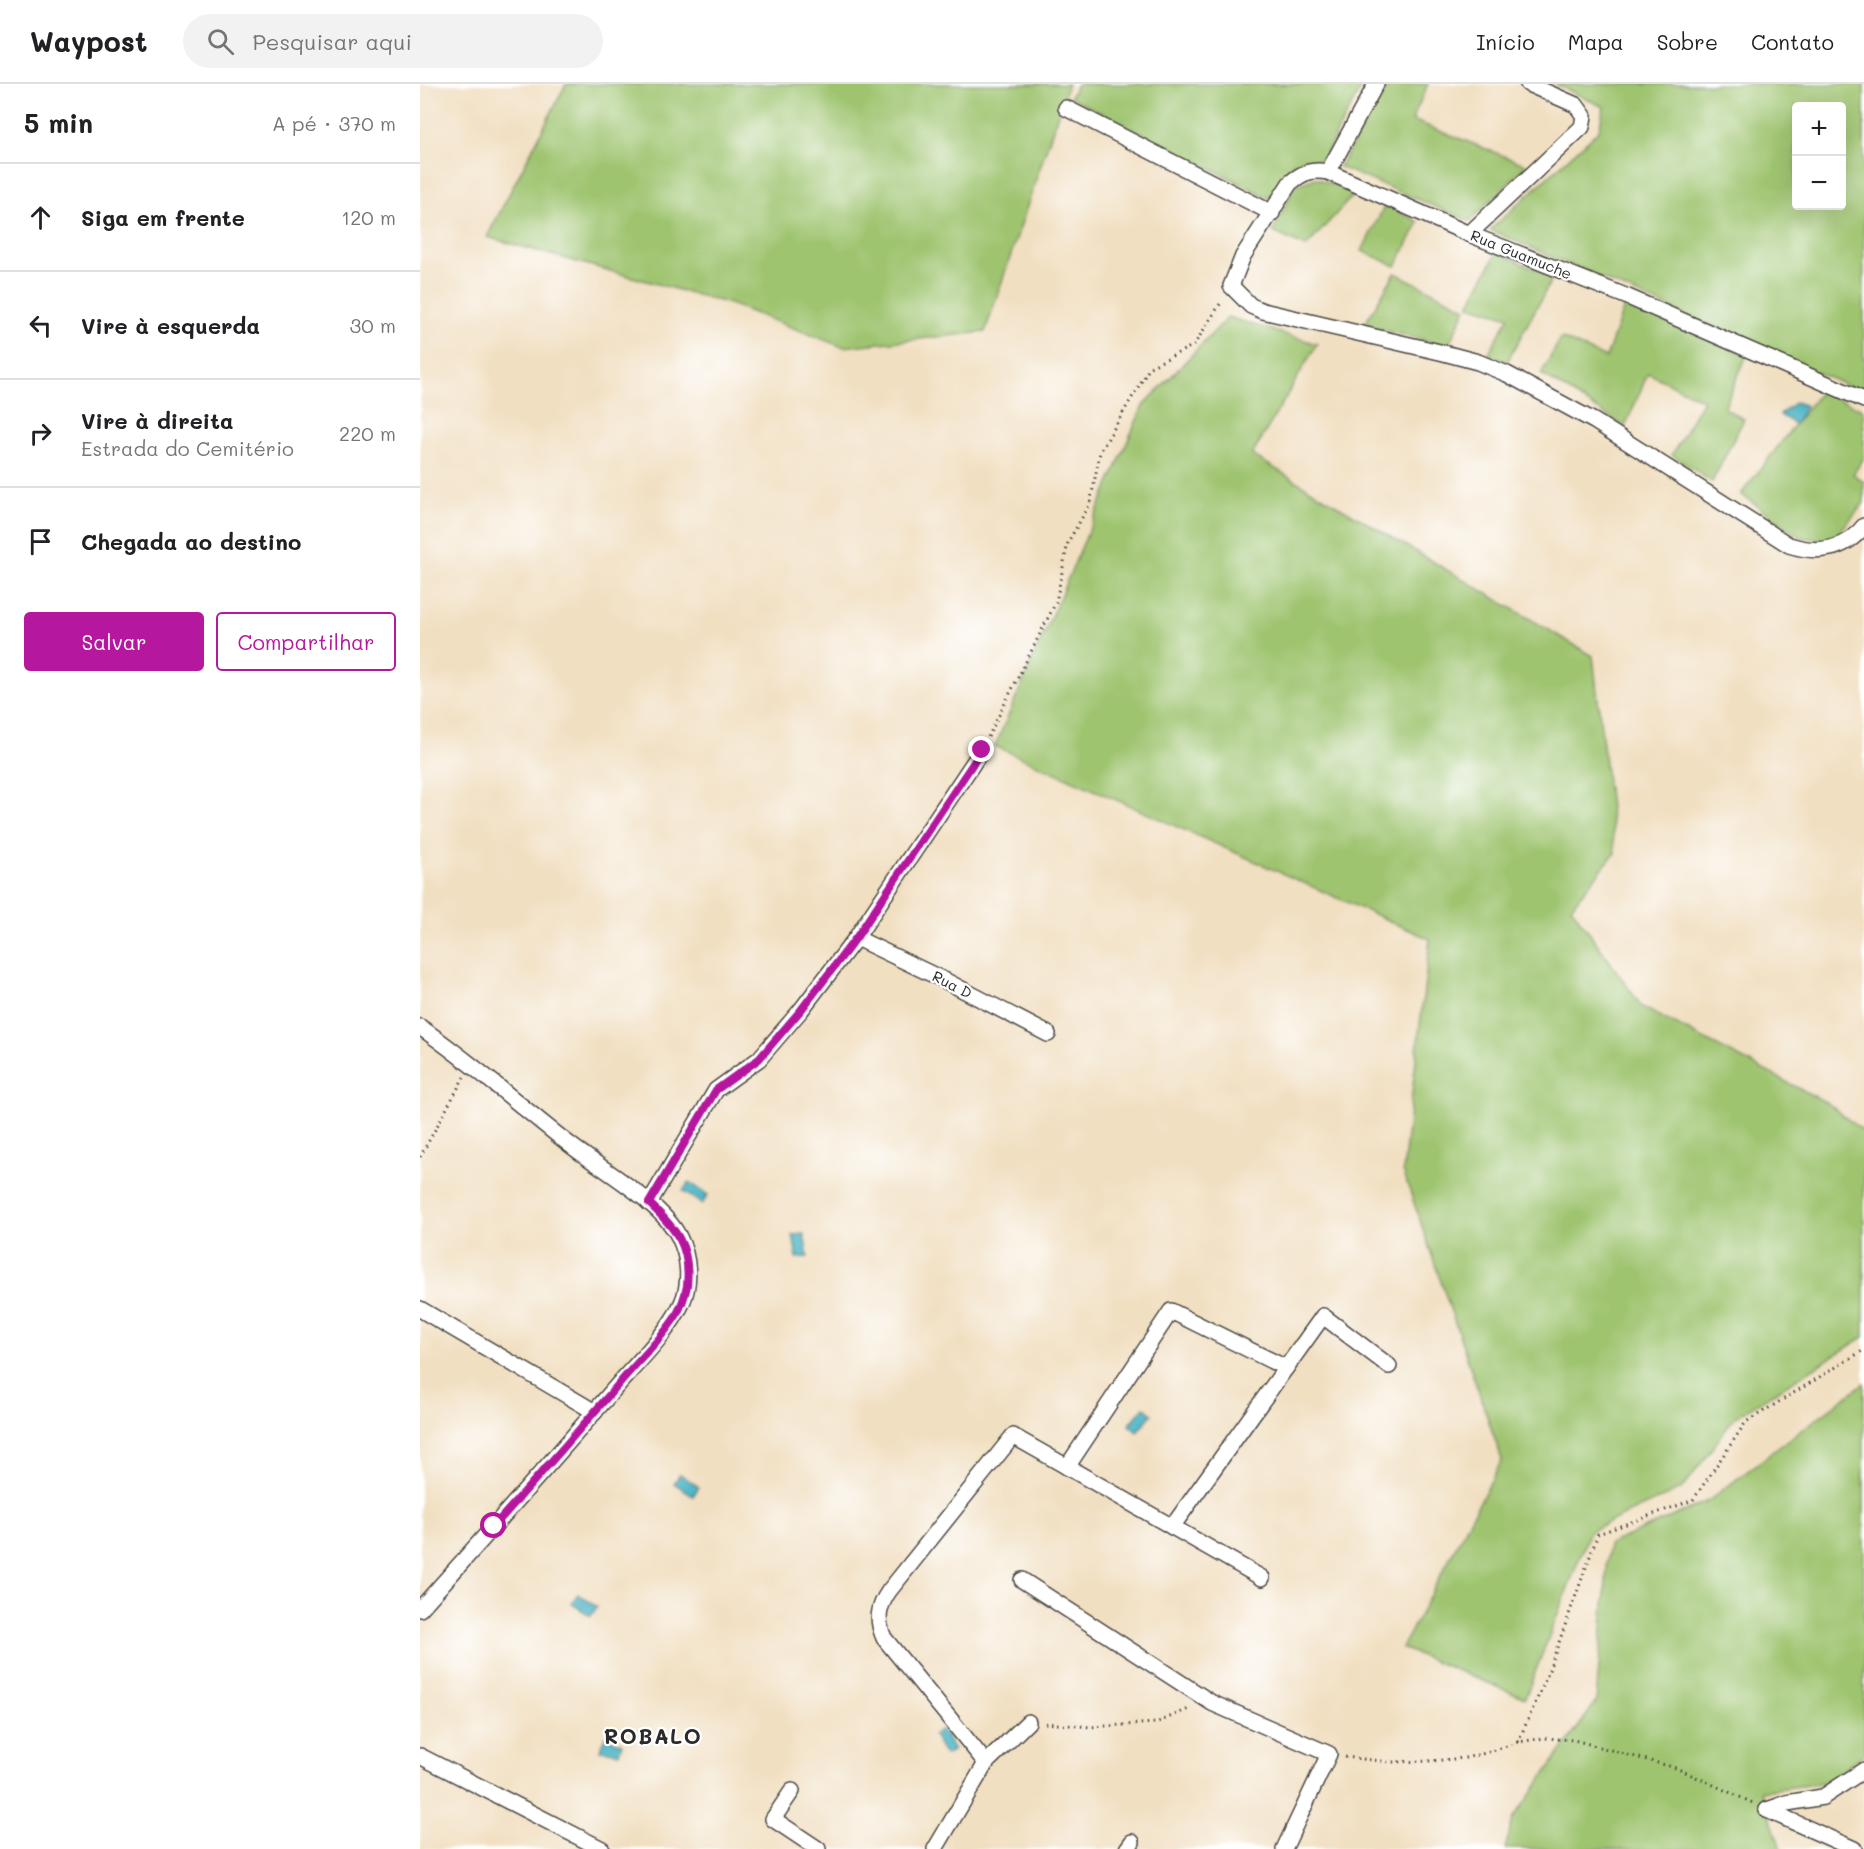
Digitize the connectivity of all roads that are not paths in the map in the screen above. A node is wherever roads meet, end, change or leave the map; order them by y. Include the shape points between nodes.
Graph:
1 (1376, 84) edge
2 (1528, 84) edge
3 (1066, 108) dead end
4 (1328, 172) junction
5 (1272, 213) junction
6 (1469, 234) junction
7 (1864, 400) edge
8 (1864, 526) edge
9 (982, 750) road end
10 (856, 938) junction
11 (420, 1027) edge
12 (1047, 1034) dead end
13 (649, 1203) junction
14 (420, 1310) edge
15 (1389, 1366) dead end
16 (1286, 1368) junction
17 (595, 1412) junction
18 (1067, 1467) junction
19 (1172, 1527) junction
20 (1262, 1578) dead end
21 (1022, 1580) dead end
22 (420, 1609) edge
23 (1028, 1722) road end
24 (420, 1756) edge
25 (986, 1763) junction
26 (1864, 1770) edge
27 (792, 1791) dead end
28 (1823, 1842) edge
29 (602, 1849) edge
30 (818, 1849) edge
31 (936, 1849) edge
32 (1284, 1849) edge
33 (1854, 1849) edge

1 - 4 street
2 - 6 street via 1576,105 1584,116 1582,127
3 - 5 street
4 - 5 street via 1317,170 1299,176 1290,183
4 - 6 street, Rua Guamuche
5 - 8 street via 1242,256 1231,286 1251,306 1478,362 1507,374 1594,421 1789,544 1820,551 1832,549
6 - 7 street, Rua Guamuche via 1628,297
9 - 10 street
10 - 12 street, Rua D
10 - 13 street via 759,1059 716,1090
11 - 13 street
13 - 17 street via 672,1225 679,1238 688,1268 686,1288 675,1317
14 - 17 street
15 - 16 street via 1323,1316
16 - 18 street via 1172,1311
16 - 19 street
17 - 22 street
18 - 19 street
18 - 25 street via 1013,1436 889,1591 879,1609 884,1638
19 - 20 street
21 - 32 street via 1209,1700 1329,1754
23 - 25 street
24 - 29 street
25 - 31 street
26 - 28 street via 1823,1797 1767,1810
27 - 30 street via 773,1820
28 - 33 street

